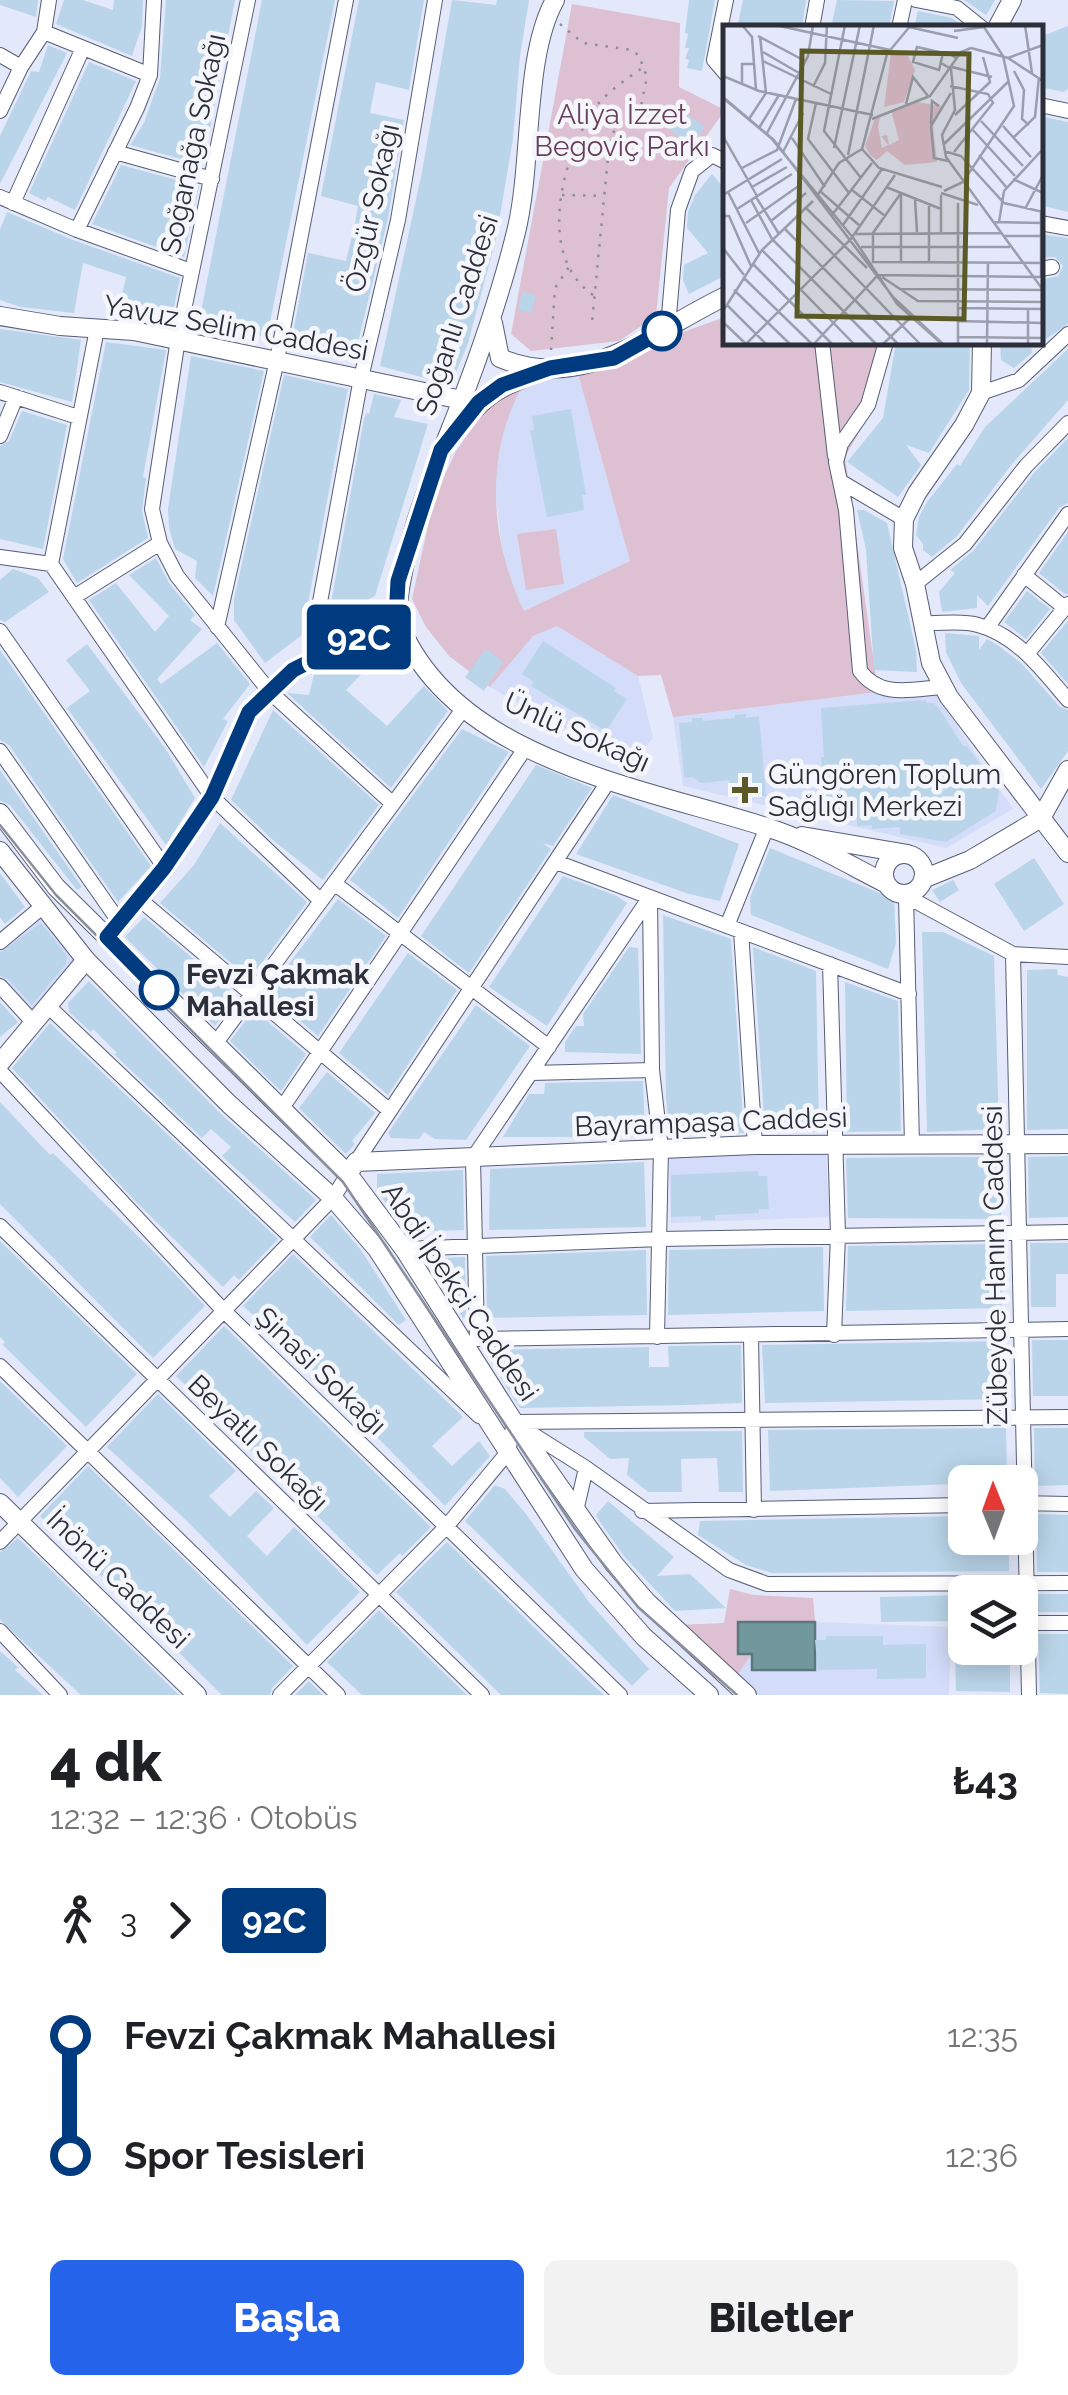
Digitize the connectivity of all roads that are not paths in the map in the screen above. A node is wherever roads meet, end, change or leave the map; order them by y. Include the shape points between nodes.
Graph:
1 (49, 0) edge
2 (154, 0) edge
3 (248, 0) edge
4 (346, 0) edge
5 (436, 0) edge
6 (726, 0) edge
7 (817, 0) edge
8 (905, 0) edge
9 (916, 0) edge
10 (1012, 0) edge
11 (551, 7) edge
12 (813, 25) edge
13 (900, 25) edge
14 (978, 25) edge
15 (999, 25) edge
16 (44, 32) junction
17 (83, 48) junction
18 (0, 55) edge
19 (22, 67) junction
20 (723, 70) edge
21 (150, 75) junction
22 (1043, 106) edge
23 (0, 111) edge
24 (1068, 111) edge
25 (116, 152) junction
26 (723, 160) edge
27 (212, 179) junction
28 (4, 200) edge
29 (1043, 224) edge
30 (1068, 228) edge
31 (77, 230) junction
32 (192, 271) junction
33 (723, 298) edge
34 (492, 314) junction
35 (0, 316) edge
36 (668, 327) junction
37 (97, 328) junction
38 (1068, 334) edge
39 (178, 339) junction
40 (822, 345) edge
41 (885, 345) edge
42 (982, 345) edge
43 (277, 360) junction
44 (550, 368) junction
45 (361, 378) junction
46 (0, 392) edge
47 (980, 393) junction
48 (16, 397) junction
49 (462, 400) junction
50 (78, 417) junction
51 (1068, 424) edge
52 (0, 436) edge
53 (441, 450) junction
54 (836, 462) junction
55 (843, 483) junction
56 (1068, 514) edge
57 (904, 518) junction
58 (160, 543) junction
59 (0, 557) edge
60 (51, 564) junction
61 (1024, 575) junction
62 (915, 584) junction
63 (74, 597) junction
64 (1066, 606) edge
65 (396, 618) junction
66 (923, 623) junction
67 (216, 627) junction
68 (986, 628) junction
69 (0, 632) edge
70 (1027, 654) junction
71 (309, 662) junction
72 (943, 687) junction
73 (270, 692) junction
74 (1068, 700) edge
75 (464, 708) junction
76 (526, 746) junction
77 (0, 751) edge
78 (1068, 770) edge
79 (608, 782) junction
80 (212, 797) junction
81 (393, 804) junction
82 (0, 814) edge
83 (1042, 818) junction
84 (774, 830) junction
85 (1068, 853) edge
86 (1, 854) edge
87 (556, 862) junction
88 (917, 865) junction
89 (164, 868) junction
90 (334, 883) junction
91 (899, 892) junction
92 (650, 897) junction
93 (138, 898) junction
94 (321, 901) junction
95 (42, 907) junction
96 (734, 928) junction
97 (113, 930) junction
98 (400, 934) junction
99 (0, 942) edge
100 (1013, 954) junction
101 (1068, 957) edge
102 (86, 960) junction
103 (830, 964) junction
104 (0, 986) edge
105 (472, 988) junction
106 (252, 994) junction
107 (909, 994) junction
108 (46, 1005) junction
109 (34, 1022) junction
110 (214, 1044) junction
111 (549, 1047) junction
112 (322, 1052) junction
113 (0, 1063) edge
114 (652, 1070) junction
115 (0, 1072) edge
116 (531, 1074) junction
117 (282, 1108) junction
118 (390, 1111) junction
119 (912, 1144) junction
120 (1068, 1144) edge
121 (755, 1145) junction
122 (833, 1145) junction
123 (1017, 1145) junction
124 (661, 1149) junction
125 (473, 1158) junction
126 (352, 1168) junction
127 (333, 1198) junction
128 (0, 1226) edge
129 (1019, 1232) junction
130 (1068, 1232) edge
131 (838, 1235) junction
132 (292, 1238) junction
133 (660, 1239) junction
134 (475, 1247) junction
135 (404, 1249) junction
136 (223, 1310) junction
137 (1021, 1329) junction
138 (1068, 1329) edge
139 (834, 1335) junction
140 (752, 1336) junction
141 (658, 1337) junction
142 (0, 1366) edge
143 (156, 1378) junction
144 (1068, 1417) edge
145 (1023, 1418) junction
146 (754, 1420) junction
147 (514, 1422) junction
148 (491, 1427) junction
149 (87, 1450) junction
150 (508, 1452) junction
151 (1022, 1465) edge
152 (586, 1468) junction
153 (0, 1503) edge
154 (1038, 1503) edge
155 (1068, 1504) edge
156 (948, 1505) edge
157 (754, 1510) junction
158 (576, 1511) junction
159 (642, 1511) junction
160 (19, 1521) junction
161 (446, 1527) junction
162 (0, 1542) edge
163 (1038, 1582) edge
164 (1068, 1582) edge
165 (948, 1583) edge
166 (379, 1595) junction
167 (1068, 1622) edge
168 (1038, 1623) edge
169 (0, 1631) edge
170 (1029, 1665) edge
171 (308, 1666) junction
172 (60, 1695) edge
173 (196, 1695) edge
174 (280, 1695) edge
175 (338, 1695) edge
176 (482, 1695) edge
177 (620, 1695) edge
178 (709, 1695) edge
179 (748, 1695) edge
180 (1029, 1695) edge

1 - 16 street
2 - 21 street
3 - 27 street, Soğanağa Sokağı
4 - 43 street
5 - 45 street, Özgür Sokağı via 398,220
6 - 20 street via 714,60
7 - 12 street
8 - 13 street
9 - 14 street via 957,8
10 - 15 street
11 - 34 street, Soğanlı Caddesi via 536,65 516,230
16 - 17 street
16 - 19 street
17 - 21 street
17 - 28 street
18 - 19 street
19 - 23 street
21 - 25 street
22 - 24 street
25 - 27 street
25 - 31 street
26 - 36 street via 712,155 692,171 678,210
27 - 32 street, Soğanağa Sokağı
28 - 31 street
29 - 30 street
31 - 32 street
32 - 39 street, Soğanağa Sokağı
33 - 36 street
34 - 44 street via 500,358
34 - 49 street, Soğanlı Caddesi
35 - 37 street, Yavuz Selim Caddesi
36 - 44 street via 614,358
37 - 39 street, Yavuz Selim Caddesi
37 - 50 street
38 - 47 street via 1019,380
39 - 43 street, Yavuz Selim Caddesi
39 - 58 street, Soğanağa Sokağı via 152,509
40 - 54 street
41 - 54 street via 868,404
42 - 47 street
43 - 45 street, Yavuz Selim Caddesi
43 - 67 street
44 - 53 street via 502,385 479,402
45 - 49 street, Yavuz Selim Caddesi
45 - 71 street, Özgür Sokağı
46 - 48 street
47 - 57 street
48 - 50 street
48 - 52 street
49 - 53 street, Soğanlı Caddesi
50 - 60 street
51 - 62 street via 964,544
53 - 65 street, Soğanlı Caddesi via 398,581
54 - 55 street
55 - 57 street
55 - 72 street via 860,671 884,691
56 - 61 street
57 - 62 street via 903,548
58 - 63 street
58 - 67 street, Soğanağa Sokağı
59 - 60 street
60 - 63 street
61 - 64 street
61 - 68 street
62 - 66 street
63 - 80 street
64 - 70 street
65 - 71 street
65 - 75 street, Ünlü Sokağı via 405,642
66 - 68 street
66 - 72 street
67 - 73 street, Soğanağa Sokağı
68 - 70 street
69 - 89 street
70 - 74 street
71 - 73 street
72 - 83 street
73 - 80 street via 249,712
73 - 81 street, Soğanağa Sokağı
75 - 76 street, Ünlü Sokağı
75 - 81 street
76 - 79 street, Ünlü Sokağı
76 - 98 street
77 - 97 street
78 - 83 street
79 - 84 street, Ünlü Sokağı
79 - 87 street
80 - 89 street
80 - 94 street
81 - 90 street
82 - 97 street, Abdi İpekçi Caddesi via 56,887
83 - 85 street
83 - 88 street via 970,860
84 - 88 street
84 - 91 street
84 - 96 street
86 - 95 street, Abdi İpekçi Caddesi
87 - 92 street
87 - 105 street
88 - 91 street via 916,890
88 - 91 street via 890,860 884,872
89 - 93 street
90 - 94 street
90 - 98 street
91 - 100 street
91 - 107 street
92 - 96 street
92 - 111 street
92 - 114 street
93 - 97 street
93 - 106 street
94 - 106 street
95 - 99 street
95 - 102 street, Abdi İpekçi Caddesi
96 - 103 street
96 - 121 street
97 - 110 street, Abdi İpekçi Caddesi
98 - 105 street
98 - 112 street
100 - 101 street
100 - 123 street, Zübeyde Hanım Caddesi
102 - 108 street
102 - 127 street, Abdi İpekçi Caddesi
103 - 107 street
103 - 122 street
104 - 109 street
105 - 111 street
105 - 118 street
106 - 110 street
106 - 112 street
107 - 119 street
108 - 109 street
108 - 132 street
109 - 113 street
110 - 117 street, Abdi İpekçi Caddesi
111 - 116 street
112 - 117 street
112 - 118 street
114 - 116 street
114 - 124 street
115 - 136 street, Şinasi Sokağı
116 - 125 street
117 - 126 street, Abdi İpekçi Caddesi
118 - 126 street
119 - 122 street, Bayrampaşa Caddesi
119 - 123 street, Bayrampaşa Caddesi
120 - 123 street, Bayrampaşa Caddesi
121 - 122 street, Bayrampaşa Caddesi
121 - 124 street, Bayrampaşa Caddesi
122 - 131 street
123 - 129 street, Zübeyde Hanım Caddesi
124 - 125 street, Bayrampaşa Caddesi
124 - 133 street
125 - 126 street, Bayrampaşa Caddesi
125 - 134 street
126 - 127 street
126 - 135 street, Abdi İpekçi Caddesi
127 - 132 street
127 - 148 street, Abdi İpekçi Caddesi via 377,1249
128 - 143 street, Beyatlı Sokağı
129 - 130 street
129 - 131 street
129 - 137 street, Zübeyde Hanım Caddesi
131 - 133 street
131 - 139 street
132 - 136 street
132 - 148 street
133 - 134 street
133 - 141 street
134 - 135 street
134 - 141 street via 476,1339
135 - 147 street, Abdi İpekçi Caddesi
136 - 143 street
136 - 161 street, Şinasi Sokağı
137 - 138 street
137 - 139 street
137 - 145 street, Zübeyde Hanım Caddesi
139 - 140 street
140 - 141 street
140 - 146 street
142 - 149 street
143 - 149 street
143 - 166 street, Beyatlı Sokağı
144 - 145 street
145 - 146 street
145 - 151 street, Zübeyde Hanım Caddesi
146 - 147 street
146 - 157 street
147 - 150 street
147 - 152 street
147 - 158 street, Abdi İpekçi Caddesi
148 - 150 street, Abdi İpekçi Caddesi
149 - 160 street
149 - 171 street
150 - 161 street
150 - 178 street, Abdi İpekçi Caddesi via 584,1569 644,1637
152 - 158 street
152 - 159 street
153 - 160 street, İnönü Caddesi
154 - 155 street
156 - 157 street
157 - 159 street
158 - 179 street, Abdi İpekçi Caddesi via 646,1601
159 - 165 street via 729,1570 768,1584
160 - 162 street
160 - 173 street, İnönü Caddesi
161 - 166 street
161 - 177 street, Şinasi Sokağı
163 - 164 street
166 - 171 street
166 - 176 street, Beyatlı Sokağı
167 - 168 street
169 - 172 street
170 - 180 street, Zübeyde Hanım Caddesi
171 - 174 street
171 - 175 street

